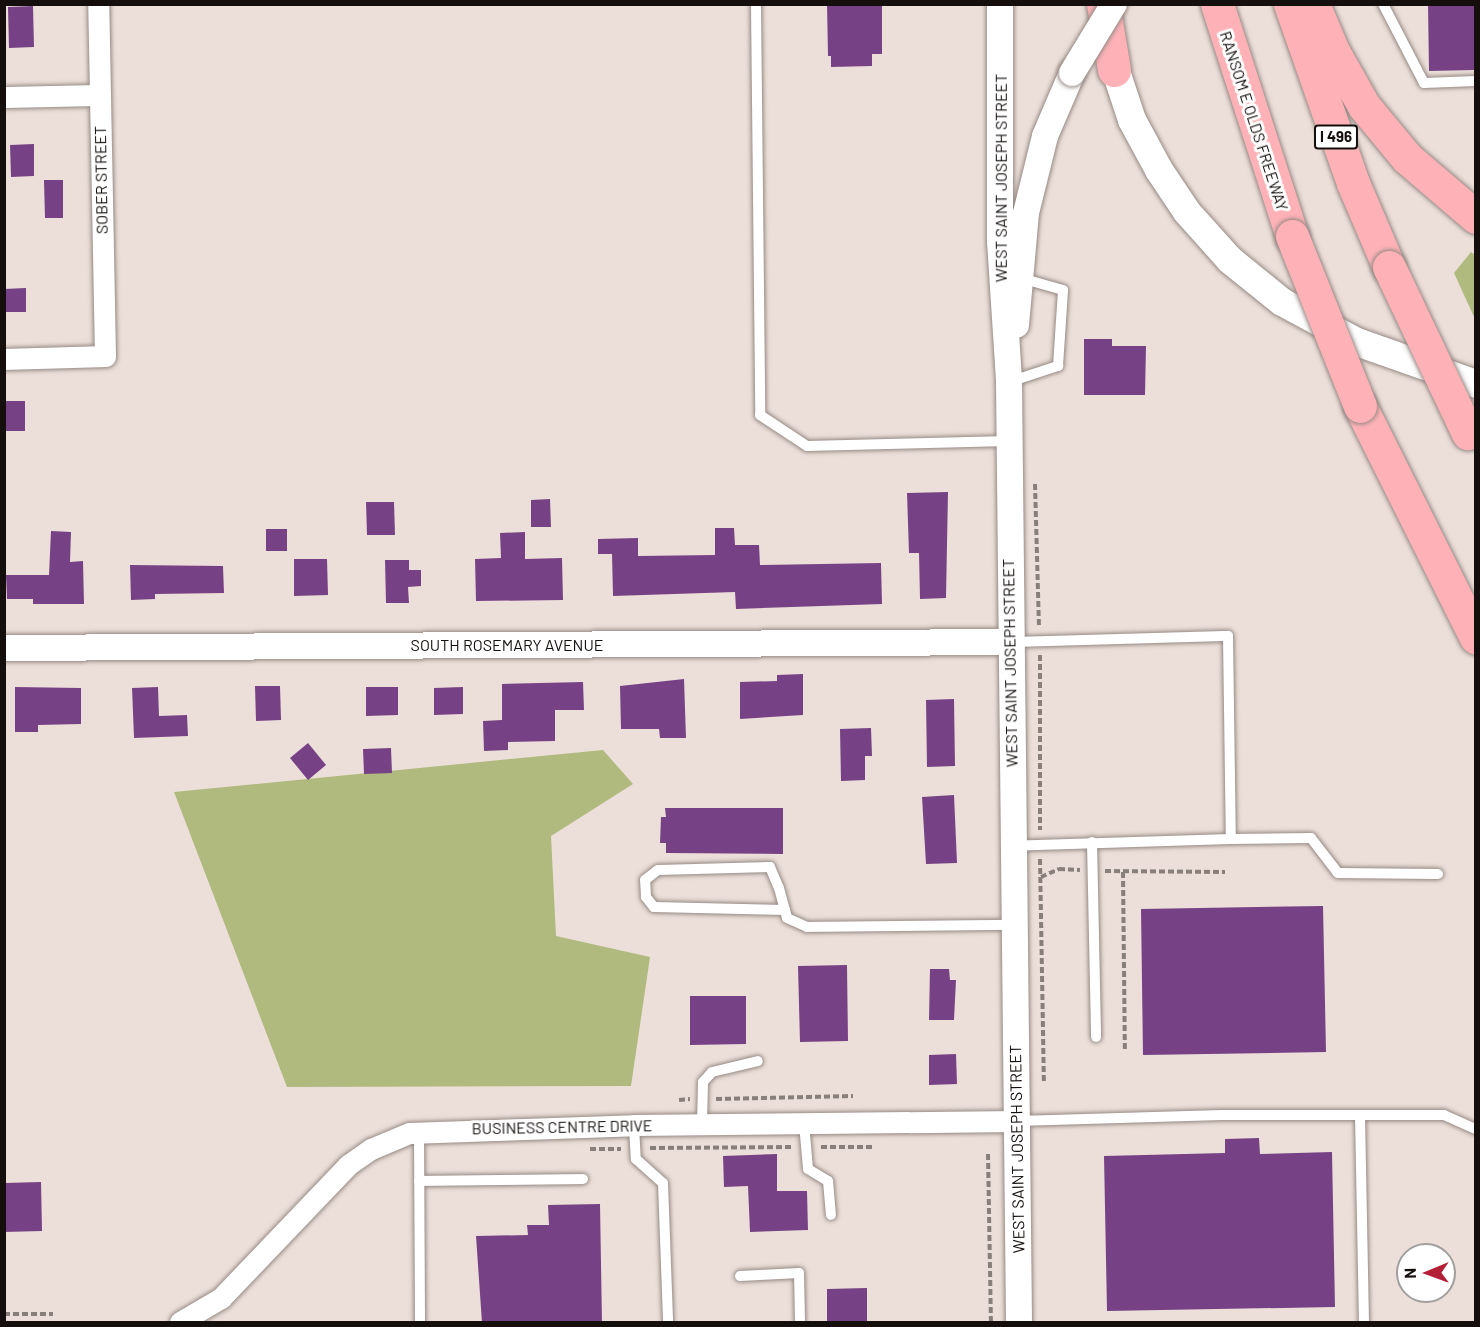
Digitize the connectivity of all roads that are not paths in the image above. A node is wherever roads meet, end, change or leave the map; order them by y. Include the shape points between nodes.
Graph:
1 (98, 4) edge
2 (756, 4) edge
3 (1000, 4) edge
4 (1097, 4) edge
5 (1103, 4) edge
6 (1114, 4) edge
7 (1217, 4) edge
8 (1290, 4) edge
9 (1313, 4) edge
10 (1383, 4) edge
11 (1114, 70) junction
12 (1476, 81) edge
13 (99, 95) junction
14 (4, 97) edge
15 (1476, 217) edge
16 (1021, 278) junction
17 (4, 358) edge
18 (1008, 382) junction
19 (1476, 384) edge
20 (1472, 440) edge
21 (1009, 441) junction
22 (1476, 638) edge
23 (1009, 642) junction
24 (4, 648) edge
25 (1231, 839) junction
26 (1092, 842) junction
27 (1012, 846) junction
28 (1438, 874) dead end
29 (785, 910) junction
30 (1012, 925) junction
31 (1096, 1037) dead end
32 (758, 1061) dead end
33 (1360, 1115) junction
34 (1017, 1121) junction
35 (804, 1123) junction
36 (702, 1124) junction
37 (634, 1125) junction
38 (1476, 1129) edge
39 (419, 1132) junction
40 (583, 1179) dead end
41 (419, 1182) junction
42 (831, 1215) dead end
43 (740, 1276) dead end
44 (180, 1323) edge
45 (420, 1323) edge
46 (668, 1323) edge
47 (800, 1323) edge
48 (1019, 1323) edge
49 (1364, 1323) edge

1 - 13 street, SOBER STREET
2 - 21 lane via 760,415 807,446
3 - 18 street, WEST SAINT JOSEPH STREET via 1000,241
4 - 11 main road
5 - 11 highway
6 - 16 street, bridge via 1072,73 1051,118 1026,213
7 - 22 highway, RANSOM E OLDS FREEWAY, bridge via 1292,236 1360,406
8 - 20 highway, I 496, bridge via 1353,183
9 - 15 highway via 1343,70 1377,122 1433,183
10 - 12 lane via 1424,83
11 - 19 main road via 1132,120 1159,170 1187,212 1230,260 1282,302 1357,342
13 - 14 street
13 - 17 street, SOBER STREET via 105,356
16 - 18 street
16 - 18 lane via 1063,290 1058,366
18 - 21 street, WEST SAINT JOSEPH STREET
21 - 23 street, WEST SAINT JOSEPH STREET
23 - 24 street, SOUTH ROSEMARY AVENUE
23 - 25 lane via 1228,636
23 - 27 street, WEST SAINT JOSEPH STREET
25 - 26 lane
25 - 28 lane via 1311,838 1338,873
26 - 27 lane
26 - 31 lane
27 - 30 street, WEST SAINT JOSEPH STREET
29 - 29 lane via 770,867 658,870 645,880 646,897 654,907
29 - 30 lane via 787,918 807,927
30 - 34 street, WEST SAINT JOSEPH STREET
32 - 36 lane via 712,1072 703,1082
33 - 34 lane
33 - 38 lane via 1444,1115
33 - 49 lane
34 - 35 street, BUSINESS CENTRE DRIVE
34 - 48 street, WEST SAINT JOSEPH STREET
35 - 36 street, BUSINESS CENTRE DRIVE
35 - 42 lane via 808,1169 828,1181
36 - 37 street, BUSINESS CENTRE DRIVE
37 - 39 street, BUSINESS CENTRE DRIVE
37 - 46 lane via 636,1159 663,1183
39 - 41 lane
39 - 44 street, BUSINESS CENTRE DRIVE via 371,1149 348,1165 235,1285
40 - 41 lane
41 - 45 lane
43 - 47 lane via 799,1273

